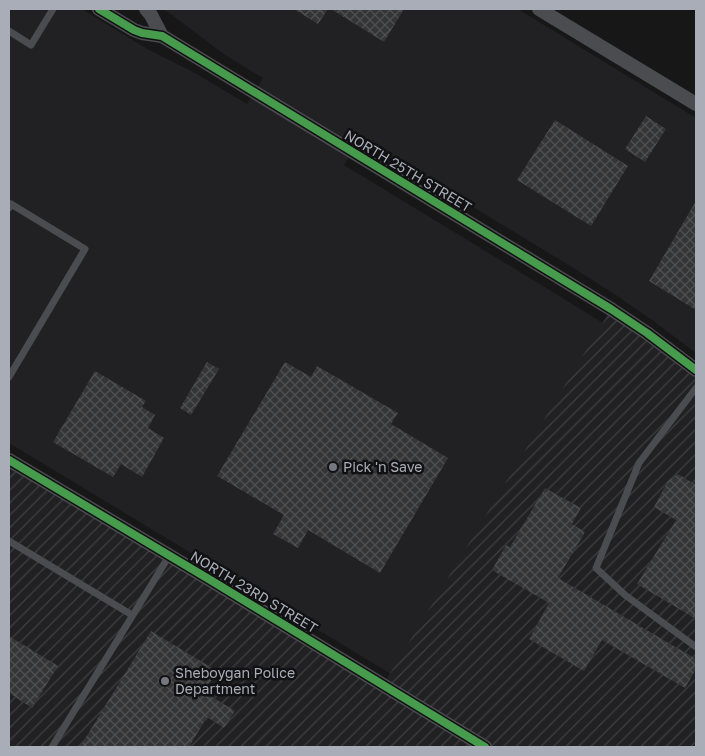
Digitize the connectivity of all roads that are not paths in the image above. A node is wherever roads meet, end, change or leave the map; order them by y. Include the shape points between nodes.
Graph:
1 (53, 9) edge
2 (99, 9) edge
3 (146, 9) edge
4 (539, 9) edge
5 (9, 31) edge
6 (162, 36) junction
7 (696, 104) edge
8 (9, 208) edge
9 (696, 370) edge
10 (9, 377) edge
11 (696, 388) edge
12 (9, 460) edge
13 (9, 541) edge
14 (169, 556) junction
15 (132, 615) junction
16 (696, 647) edge
17 (52, 747) edge
18 (485, 747) edge

1 - 5 lane via 31,45
2 - 6 street, NORTH 25TH STREET via 134,30
3 - 6 street
4 - 7 street
6 - 9 street, NORTH 25TH STREET via 611,309
8 - 10 lane via 11,204 85,249
11 - 16 lane via 639,463 596,568 625,595
12 - 14 street, NORTH 23RD STREET
13 - 15 lane
14 - 15 lane
14 - 18 street, NORTH 23RD STREET
15 - 17 lane

